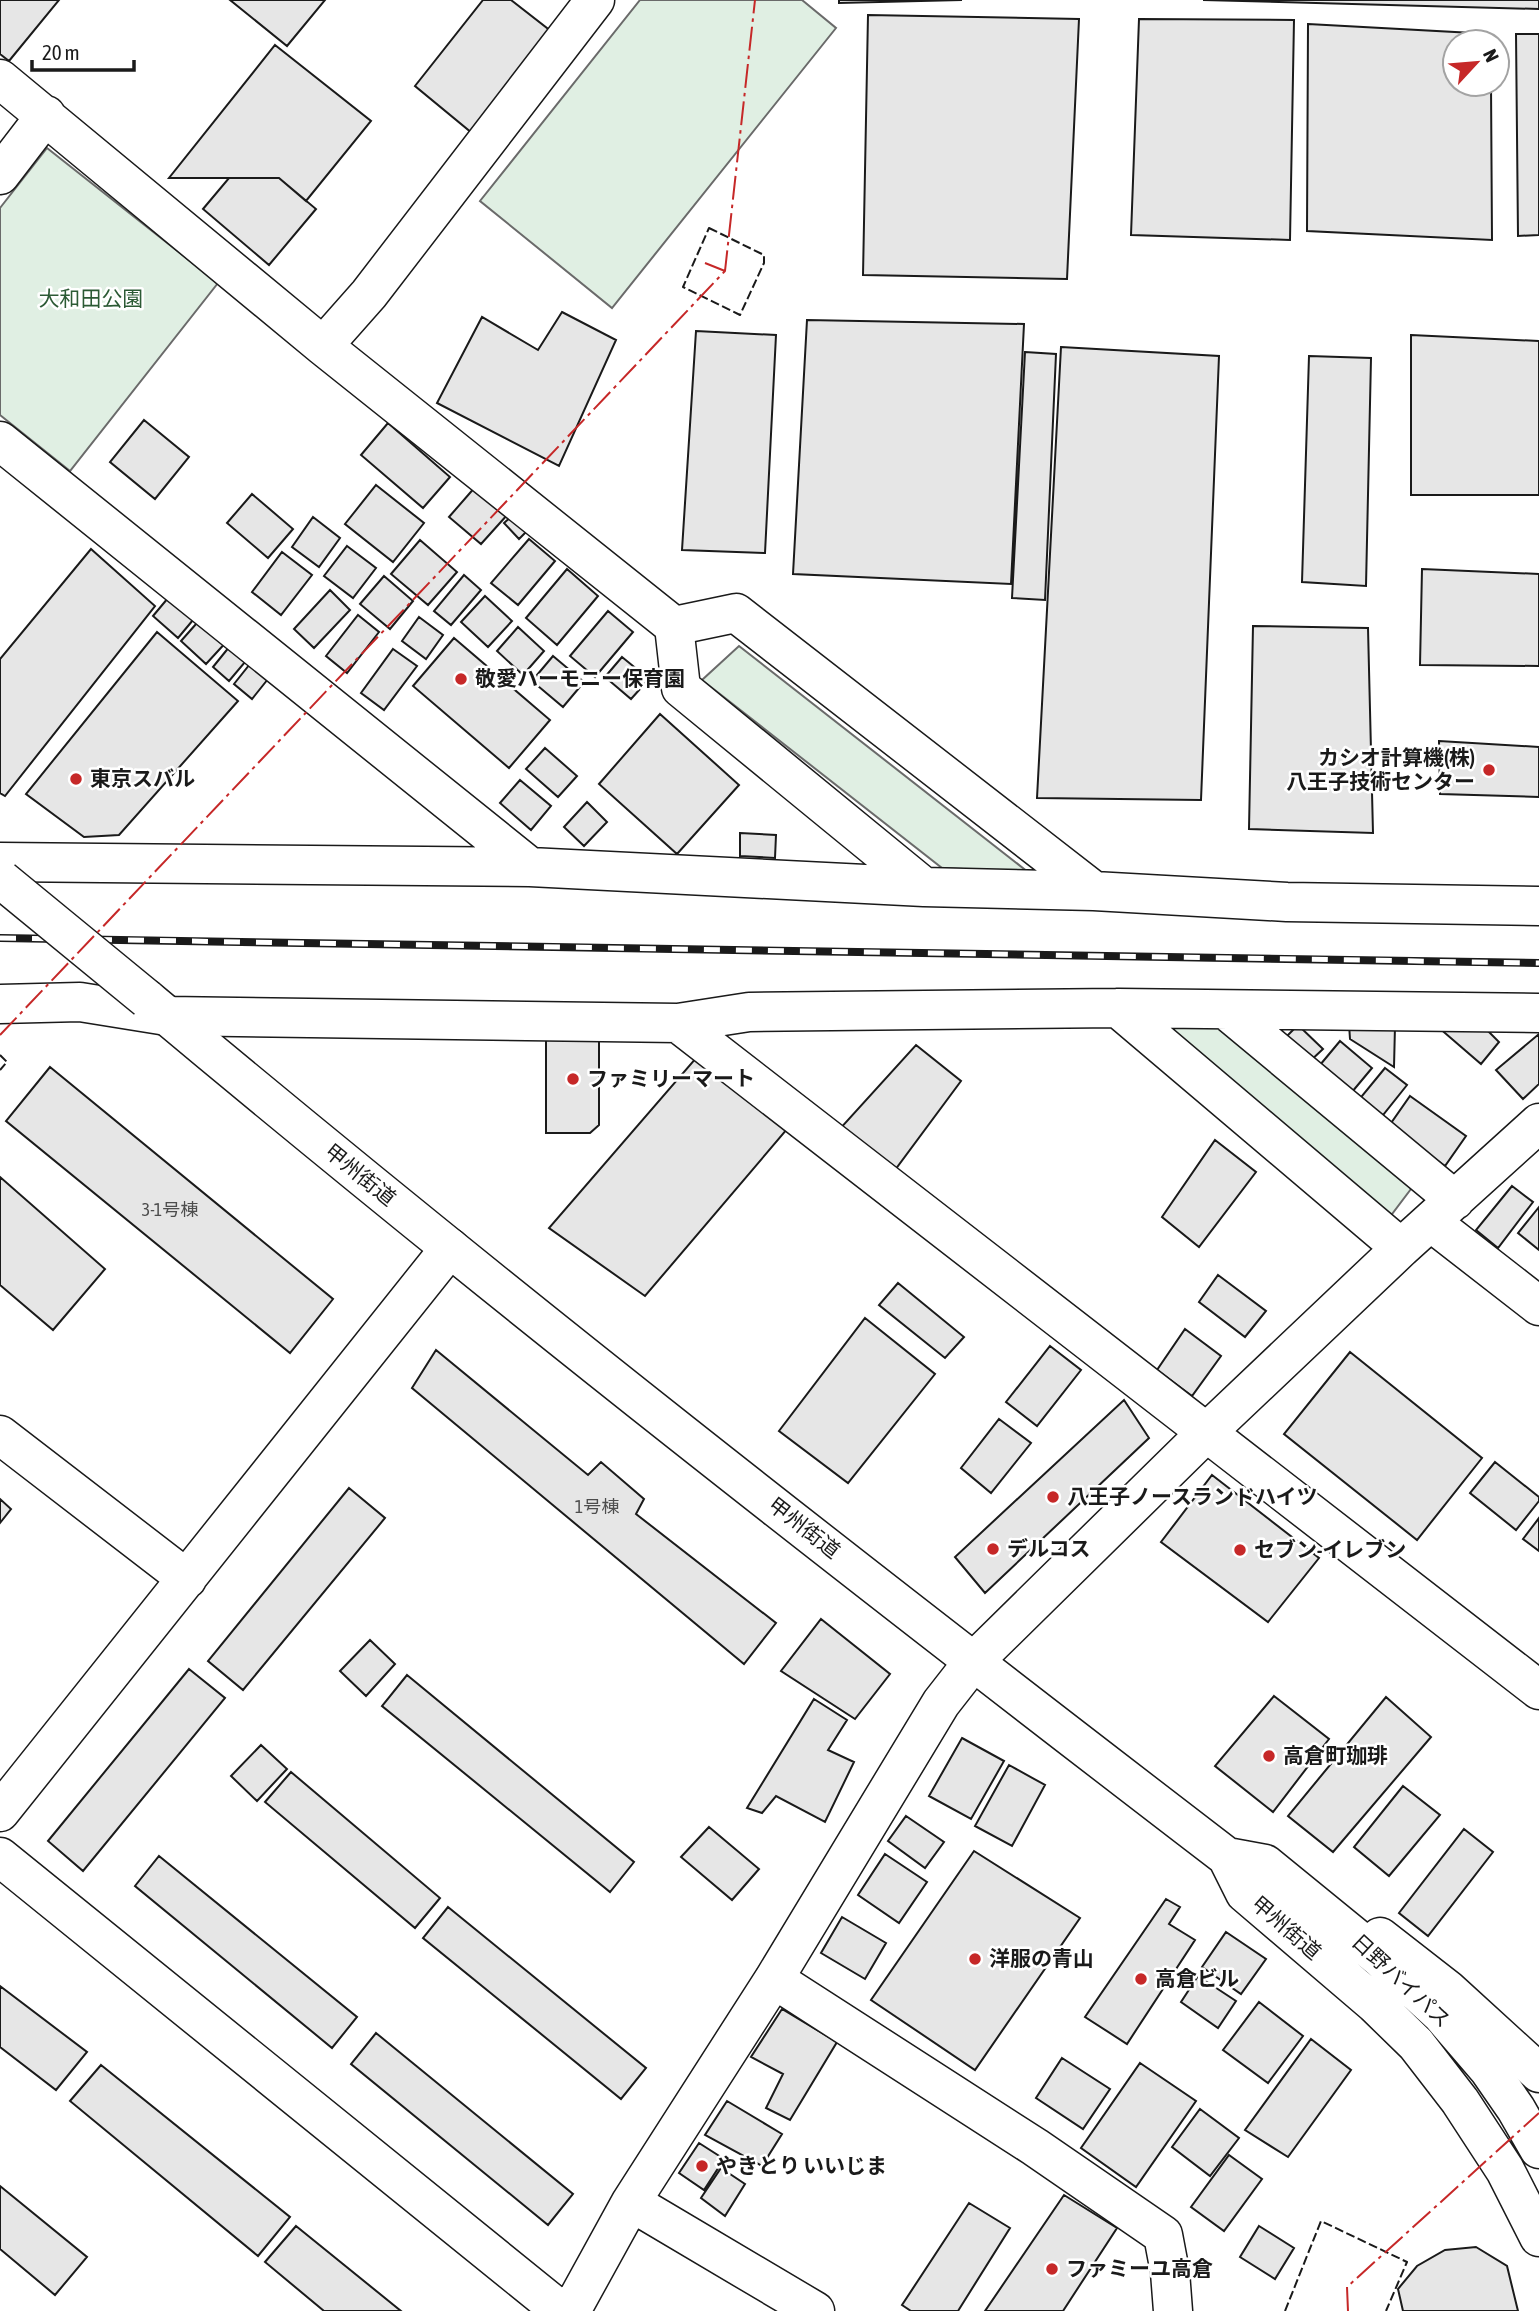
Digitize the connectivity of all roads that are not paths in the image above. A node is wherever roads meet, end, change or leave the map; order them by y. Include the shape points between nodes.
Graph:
1 (595, 0) edge
2 (0, 79) edge
3 (46, 115) junction
4 (0, 174) edge
5 (323, 346) junction
6 (0, 441) edge
7 (674, 626) junction
8 (530, 867) junction
9 (1, 873) edge
10 (924, 887) junction
11 (1094, 891) junction
12 (1539, 906) edge
13 (0, 1004) edge
14 (157, 1008) junction
15 (1118, 1008) junction
16 (1226, 1010) junction
17 (1539, 1013) edge
18 (678, 1023) junction
19 (1539, 1123) edge
20 (1443, 1211) junction
21 (450, 1248) junction
22 (1401, 1248) junction
23 (1539, 1306) edge
24 (1207, 1432) junction
25 (0, 1435) edge
26 (187, 1579) junction
27 (973, 1662) junction
28 (1539, 1690) edge
29 (0, 1812) edge
30 (0, 1857) edge
31 (1227, 1857) junction
32 (1300, 1893) junction
33 (774, 1979) junction
34 (1539, 2073) edge
35 (1539, 2149) edge
36 (632, 2202) junction
37 (1539, 2237) edge
38 (561, 2311) edge
39 (571, 2311) edge
40 (816, 2311) edge
41 (1173, 2311) edge

1 - 5 main road via 369,294
2 - 3 main road
3 - 4 main road
3 - 5 main road
5 - 7 main road
6 - 8 main road
7 - 10 main road via 681,688
7 - 11 main road via 736,613
8 - 9 main road
8 - 10 main road
9 - 14 main road, 甲州街道, bridge
10 - 11 main road
11 - 12 main road via 1287,902
13 - 14 main road via 80,1002
14 - 18 main road
14 - 21 main road, 甲州街道
15 - 16 main road
15 - 18 main road via 749,1012
15 - 22 main road
16 - 17 main road
16 - 20 main road
18 - 24 main road
19 - 20 main road
20 - 22 main road
20 - 23 main road
21 - 26 main road
21 - 27 main road, 甲州街道
22 - 24 main road
24 - 27 main road
24 - 28 main road
25 - 26 main road
26 - 29 main road
27 - 31 main road, 甲州街道
27 - 33 main road via 941,1703
30 - 38 main road
31 - 32 main road, 日野バイパス via 1265,1864
31 - 37 main road, 甲州街道 via 1245,1893 1416,2044 1505,2170
32 - 34 main road, 甲州街道 via 1330,1899 1448,1990
32 - 35 main road, 日野バイパス via 1441,2014 1489,2070
33 - 36 main road
33 - 41 main road via 1163,2235
36 - 39 main road
36 - 40 main road

